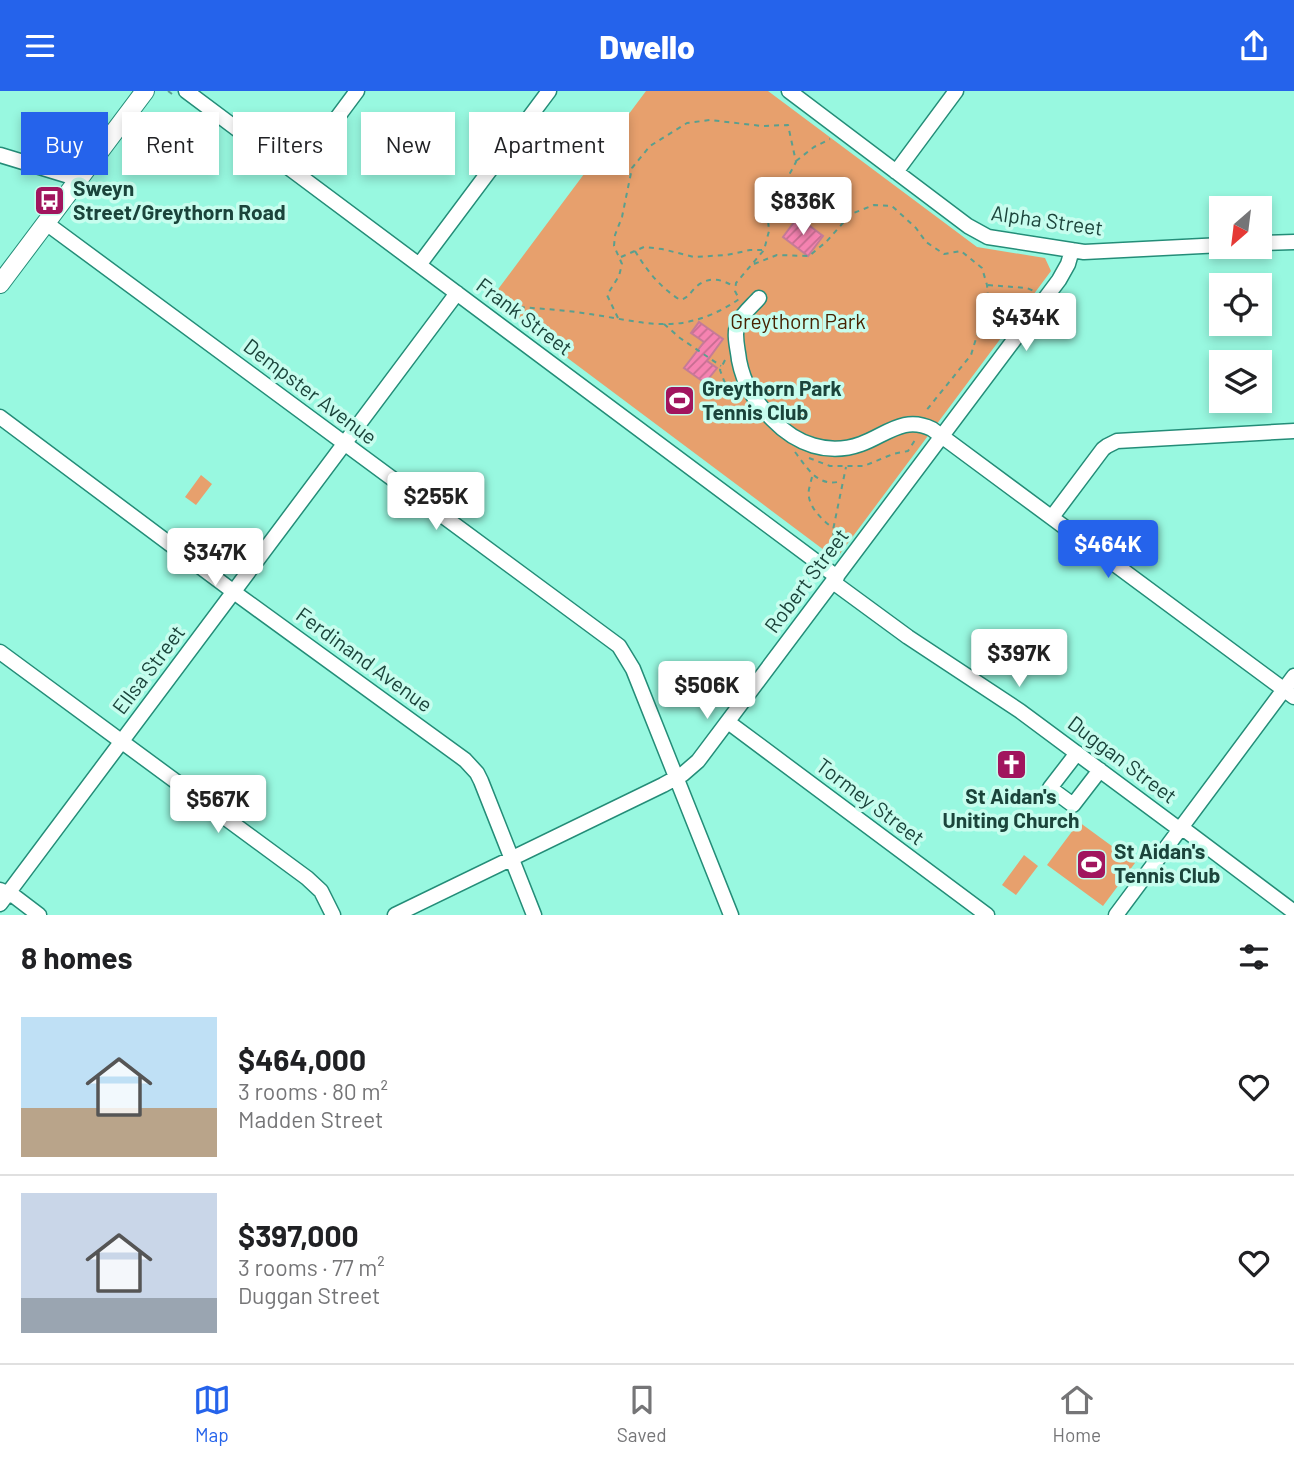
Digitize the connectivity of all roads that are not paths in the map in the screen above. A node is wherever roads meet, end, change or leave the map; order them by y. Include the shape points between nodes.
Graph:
1 (145, 91) edge
2 (186, 91) edge
3 (357, 91) edge
4 (549, 91) edge
5 (789, 91) edge
6 (956, 91) edge
7 (341, 112) edge
8 (233, 126) edge
9 (0, 155) edge
10 (896, 172) junction
11 (299, 175) edge
12 (79, 179) junction
13 (46, 223) junction
14 (1294, 242) edge
15 (1272, 243) edge
16 (1209, 247) edge
17 (1072, 250) junction
18 (419, 265) junction
19 (0, 284) edge
20 (457, 293) junction
21 (759, 298) dead end
22 (0, 417) edge
23 (1294, 431) edge
24 (943, 436) junction
25 (344, 444) junction
26 (1052, 517) junction
27 (835, 574) junction
28 (234, 592) junction
29 (0, 652) edge
30 (1294, 675) edge
31 (1289, 693) edge
32 (728, 722) junction
33 (121, 742) junction
34 (1077, 753) junction
35 (1100, 770) junction
36 (677, 778) junction
37 (1180, 828) junction
38 (512, 858) junction
39 (3, 896) edge
40 (1294, 912) edge
41 (39, 915) edge
42 (333, 915) edge
43 (395, 915) edge
44 (534, 915) edge
45 (732, 915) edge
46 (987, 915) edge
47 (1116, 915) edge

1 - 12 main road
2 - 8 street, Frank Street
3 - 7 street
4 - 18 street
5 - 10 street, Alpha Street
6 - 10 street
9 - 12 street
10 - 17 street, Alpha Street via 984,236
11 - 18 street, Frank Street
12 - 13 main road
13 - 19 main road
13 - 25 street, Dempster Avenue
14 - 15 street
16 - 17 street, Alpha Street
17 - 24 street, Robert Street via 1059,280
18 - 20 street, Frank Street
20 - 25 street, Ellsa Street
20 - 27 street, Frank Street
21 - 24 street via 738,323 740,366 748,390 787,433 821,448 861,444 899,426 920,424
22 - 28 street, Ferdinand Avenue
23 - 26 street via 1117,441 1103,449
24 - 26 street
24 - 27 street, Robert Street
25 - 28 street, Ellsa Street
25 - 36 street, Dempster Avenue via 619,646 633,669
26 - 31 street
27 - 32 street, Robert Street
27 - 34 street, Duggan Street via 898,631
28 - 33 street, Ellsa Street
28 - 38 street, Ferdinand Avenue via 465,760 481,781
29 - 33 street
30 - 31 street
31 - 37 street
32 - 36 street, Robert Street via 698,761
32 - 46 street, Tormey Street
33 - 39 street, Ellsa Street
33 - 42 street via 307,878 321,891
34 - 35 street, Duggan Street
34 - 35 street via 1050,788 1073,805
35 - 37 street, Duggan Street
36 - 38 street, Robert Street
36 - 45 street, Dempster Avenue
37 - 40 street, Duggan Street
37 - 47 street
38 - 43 street, Robert Street
38 - 44 street, Ferdinand Avenue
39 - 41 street via 13,896

